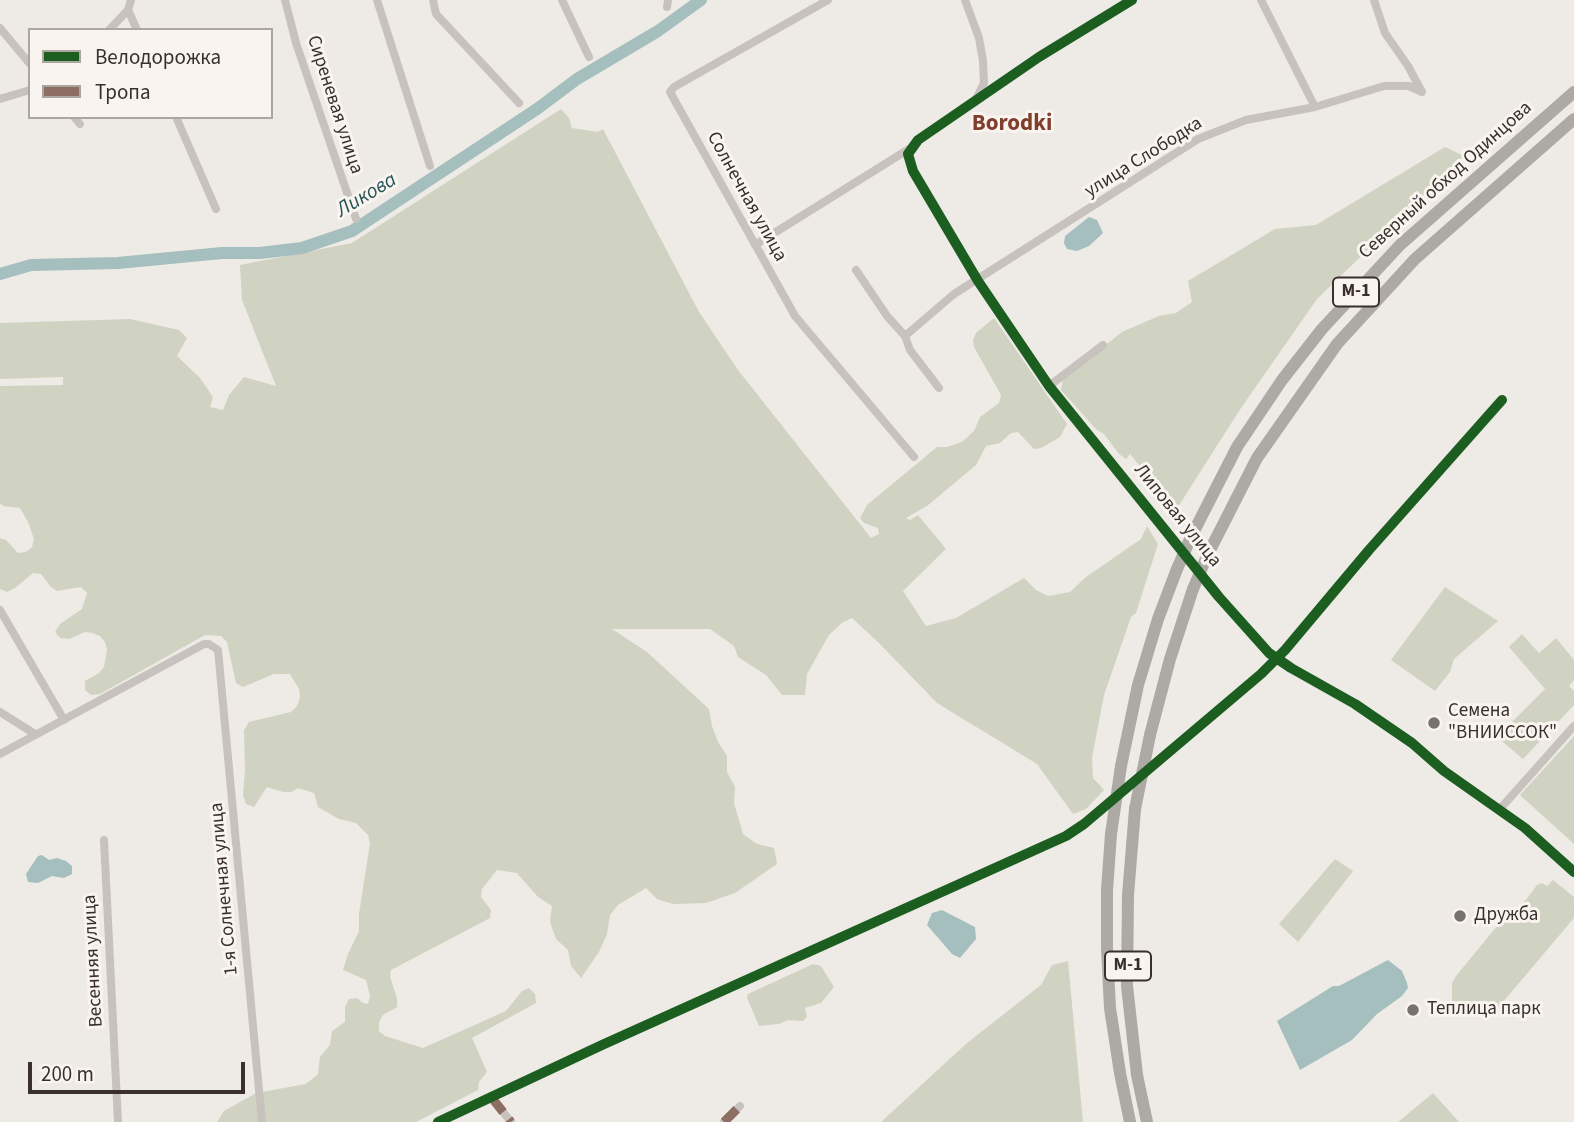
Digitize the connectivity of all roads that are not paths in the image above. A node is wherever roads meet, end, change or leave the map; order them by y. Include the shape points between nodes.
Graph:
1 (131, 0) edge
2 (285, 0) edge
3 (377, 0) edge
4 (433, 0) edge
5 (562, 0) edge
6 (828, 0) edge
7 (965, 0) edge
8 (1132, 0) edge
9 (1261, 0) edge
10 (1374, 0) edge
11 (128, 10) junction
12 (0, 28) edge
13 (111, 28) edge
14 (136, 28) edge
15 (590, 57) dead end
16 (28, 62) edge
17 (28, 91) edge
18 (1574, 92) edge
19 (0, 99) edge
20 (975, 100) junction
21 (519, 103) dead end
22 (1315, 107) junction
23 (177, 119) edge
24 (1574, 119) edge
25 (909, 149) junction
26 (430, 166) dead end
27 (216, 209) dead end
28 (356, 219) dead end
29 (755, 245) junction
30 (856, 270) dead end
31 (978, 281) junction
32 (905, 335) junction
33 (1103, 345) dead end
34 (1049, 386) junction
35 (939, 388) dead end
36 (1502, 400) dead end
37 (914, 457) dead end
38 (0, 610) edge
39 (1276, 659) junction
40 (0, 712) edge
41 (64, 720) junction
42 (1574, 726) edge
43 (35, 734) junction
44 (0, 754) edge
45 (1500, 809) junction
46 (104, 840) dead end
47 (1574, 872) edge
48 (492, 1098) junction
49 (740, 1106) dead end
50 (118, 1122) edge
51 (262, 1122) edge
52 (438, 1122) edge
53 (511, 1122) edge
54 (724, 1122) edge
55 (1130, 1122) edge
56 (1147, 1122) edge

1 - 11 street
2 - 28 street, Сиреневая улица
3 - 26 street
4 - 21 street via 440,18
5 - 15 street
6 - 29 street, Солнечная улица via 670,92
7 - 20 street via 983,61 984,83
8 - 20 street
9 - 22 street
10 - 22 street, улица Слободка via 1385,33 1422,92 1409,86 1384,86
11 - 13 street
11 - 14 street
12 - 16 street
17 - 19 street
18 - 55 highway, Северный обход Одинцова / М-1, bridge via 1400,245 1322,329 1237,447 1177,569 1138,685 1111,834 1107,890 1110,1008
20 - 25 street
22 - 31 street, улица Слободка via 1246,120 1198,139
23 - 27 street
24 - 56 highway, Северный обход Одинцова / М-1, bridge via 1415,259 1337,344 1257,458 1207,556 1170,659 1135,809 1128,895 1128,986
25 - 29 street
25 - 31 street, Липовая улица via 913,170
29 - 37 street, Солнечная улица via 795,316
30 - 32 street
31 - 32 street, улица Слободка via 954,294
31 - 34 street, Липовая улица
32 - 35 street via 910,350
33 - 34 street
34 - 39 street, Липовая улица via 1219,597
36 - 39 street
38 - 41 street
39 - 45 street, Липовая улица via 1374,717
39 - 48 street via 1083,824 1050,845
40 - 43 street
41 - 43 street
41 - 51 street, 1-я Солнечная улица via 204,644 214,646 220,654
42 - 45 street
43 - 44 street
45 - 47 street, Липовая улица
46 - 50 street, Весенняя улица
48 - 52 street
48 - 53 street
49 - 54 street

